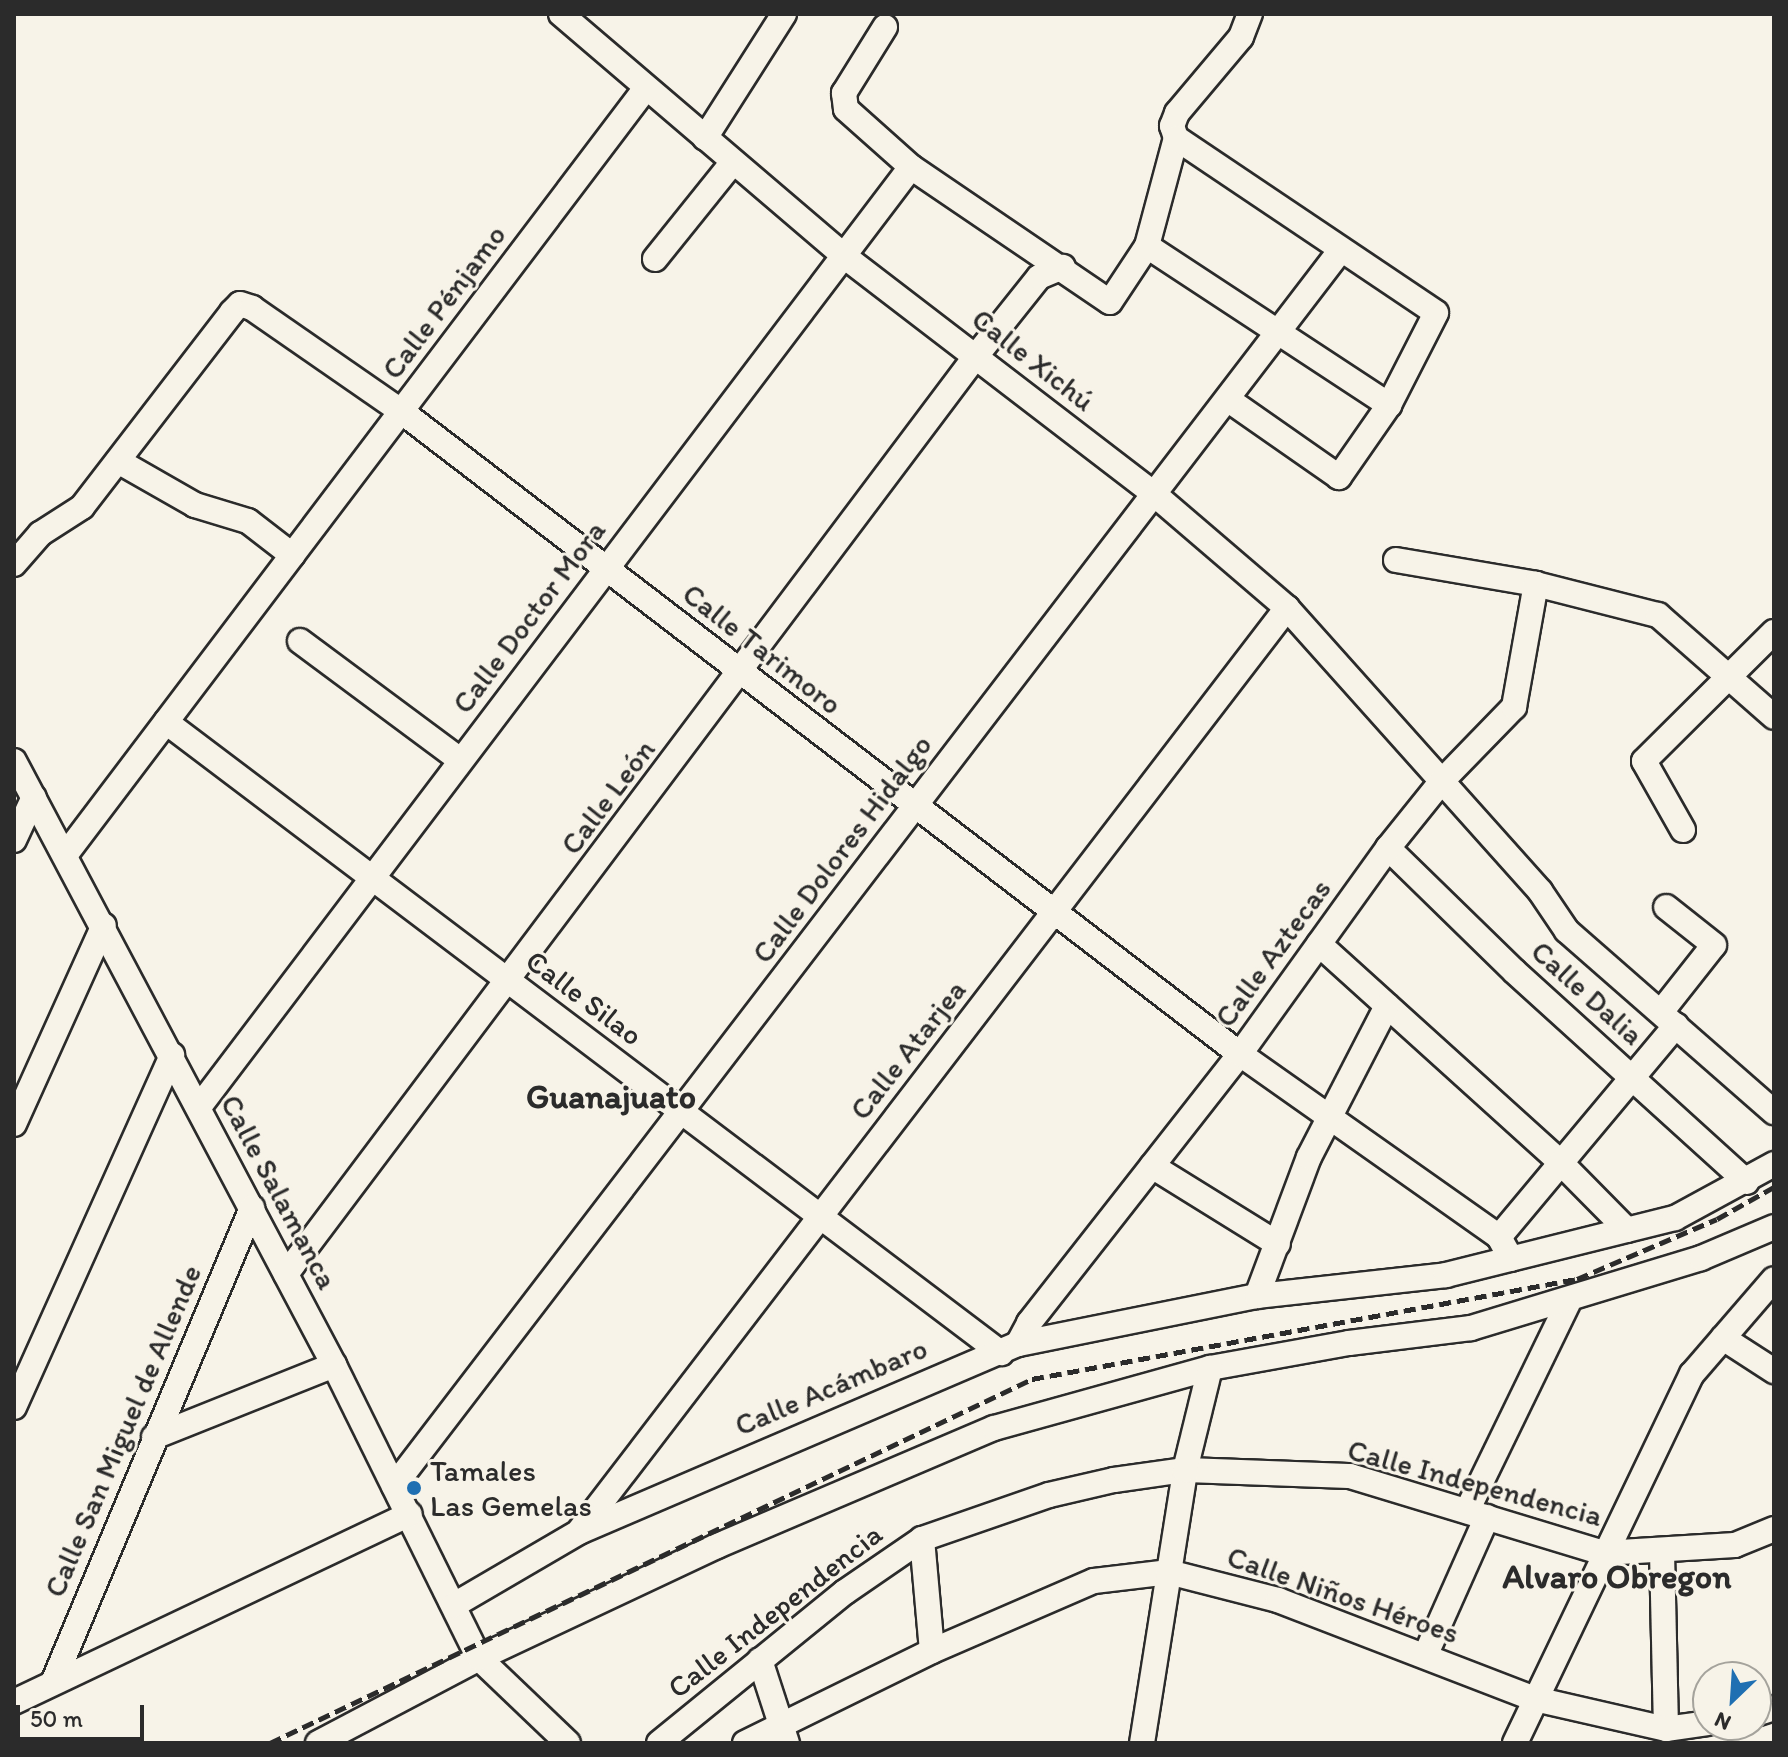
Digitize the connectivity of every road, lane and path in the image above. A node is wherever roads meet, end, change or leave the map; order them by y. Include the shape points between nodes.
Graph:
1 (561, 14) edge
2 (784, 14) edge
3 (1250, 14) edge
4 (885, 27) dead end
5 (646, 88) junction
6 (705, 138) junction
7 (1176, 138) junction
8 (733, 162) junction
9 (911, 167) junction
10 (1147, 246) junction
11 (1340, 251) junction
12 (844, 256) junction
13 (655, 259) dead end
14 (1063, 267) junction
15 (1279, 331) junction
16 (976, 356) junction
17 (1227, 399) junction
18 (1389, 405) junction
19 (401, 411) junction
20 (118, 461) junction
21 (1154, 494) junction
22 (292, 555) junction
23 (1396, 560) dead end
24 (14, 564) edge
25 (606, 569) junction
26 (1536, 584) junction
27 (1287, 608) junction
28 (1774, 632) edge
29 (300, 641) dead end
30 (741, 674) junction
31 (1727, 678) junction
32 (1774, 717) edge
33 (166, 722) junction
34 (460, 760) junction
35 (14, 761) edge
36 (1441, 782) junction
37 (34, 797) junction
38 (915, 807) junction
39 (1683, 830) dead end
40 (14, 840) edge
41 (1388, 848) junction
42 (66, 854) junction
43 (372, 878) junction
44 (1666, 907) dead end
45 (1054, 912) junction
46 (104, 925) junction
47 (1319, 944) junction
48 (509, 981) junction
49 (1387, 1006) junction
50 (1668, 1018) junction
51 (1240, 1054) junction
52 (172, 1055) junction
53 (1633, 1077) junction
54 (199, 1107) junction
55 (681, 1112) junction
56 (1774, 1112) edge
57 (1330, 1114) junction
58 (14, 1124) edge
59 (1561, 1163) junction
60 (1774, 1164) edge
61 (1152, 1166) junction
62 (1747, 1182) junction
63 (252, 1208) junction
64 (820, 1217) junction
65 (1774, 1227) edge
66 (1627, 1230) junction
67 (1499, 1237) junction
68 (1278, 1244) junction
69 (1511, 1259) junction
70 (286, 1274) junction
71 (1774, 1279) edge
72 (1257, 1296) junction
73 (1568, 1303) junction
74 (1723, 1338) junction
75 (1010, 1348) junction
76 (334, 1365) junction
77 (1210, 1368) junction
78 (21, 1371) edge
79 (1774, 1371) edge
80 (14, 1407) edge
81 (154, 1437) junction
82 (1185, 1470) junction
83 (394, 1486) junction
84 (410, 1514) junction
85 (1477, 1514) junction
86 (1774, 1529) edge
87 (579, 1532) junction
88 (922, 1539) junction
89 (1662, 1552) junction
90 (1604, 1553) junction
91 (1169, 1572) junction
92 (454, 1605) junction
93 (932, 1651) junction
94 (1426, 1654) junction
95 (479, 1658) junction
96 (760, 1660) junction
97 (55, 1678) junction
98 (1535, 1699) junction
99 (14, 1702) edge
100 (1692, 1725) edge
101 (1666, 1729) junction
102 (785, 1733) edge
103 (332, 1740) edge
104 (568, 1743) edge
105 (659, 1743) edge
106 (745, 1743) edge
107 (1142, 1743) edge
108 (1515, 1743) edge

1 - 5 street, Calle Xichú
2 - 6 street
3 - 7 street via 1241,37 1177,113 1172,126
4 - 9 street via 844,93 846,109
5 - 6 street, Calle Xichú
5 - 19 street, Calle Pénjamo
6 - 8 street, Calle Xichú
7 - 10 street
7 - 11 street
8 - 12 street, Calle Xichú
8 - 13 street
9 - 12 street, Calle Doctor Mora
9 - 14 street
10 - 14 street via 1110,302
10 - 15 street
11 - 15 street, Calle Dolores Hidalgo
11 - 18 street via 1436,313
12 - 16 street, Calle Xichú
12 - 25 street, Calle Doctor Mora
14 - 16 street, Calle León via 1039,277
15 - 17 street, Calle Dolores Hidalgo
15 - 18 street
16 - 21 street, Calle Xichú
16 - 30 street, Calle León
17 - 18 street via 1339,477
17 - 21 street, Calle Dolores Hidalgo
19 - 20 street, Calle Tarimoro via 240,304
19 - 22 street, Calle Pénjamo
19 - 25 street, Calle Tarimoro
20 - 22 street via 195,505 248,521
20 - 24 street via 82,507 40,534
21 - 27 street, Calle Xichú
21 - 38 street, Calle Dolores Hidalgo
22 - 33 street, Calle Pénjamo
23 - 26 street
25 - 30 street, Calle Tarimoro
25 - 34 street, Calle Doctor Mora
26 - 31 street via 1658,615
26 - 36 street, Calle Aztecas via 1514,707
27 - 36 street, Calle Xichú
27 - 45 street, Calle Atarjea
28 - 31 street
29 - 34 street
30 - 38 street, Calle Tarimoro
30 - 48 street, Calle León
31 - 32 street
31 - 39 street via 1644,761
33 - 42 street, Calle Pénjamo
33 - 43 street, Calle Silao
34 - 43 street, Calle Doctor Mora
35 - 37 street, Calle Salamanca
36 - 41 street, Calle Aztecas
36 - 50 street, Calle Xichú via 1540,891 1567,931
37 - 40 street
37 - 42 street, Calle Salamanca
38 - 45 street, Calle Tarimoro
38 - 55 street, Calle Dolores Hidalgo
41 - 47 street, Calle Aztecas
41 - 53 street, Calle Dalia
42 - 46 street, Calle Salamanca
43 - 48 street, Calle Silao
43 - 54 street, Calle Doctor Mora
44 - 50 street via 1714,945
45 - 51 street, Calle Tarimoro
45 - 64 street, Calle Atarjea
46 - 52 street, Calle Salamanca
46 - 58 street
47 - 49 street
47 - 51 street, Calle Aztecas
48 - 55 street, Calle Silao
48 - 70 street, Calle León
49 - 57 street
49 - 59 street
50 - 53 street
50 - 56 street, Calle Xichú
51 - 57 street, Calle Tarimoro
51 - 61 street, Calle Aztecas
52 - 54 street, Calle Salamanca
52 - 78 street
53 - 59 street
53 - 62 street, Calle Dalia
54 - 63 street, Calle Salamanca
55 - 64 street, Calle Silao
55 - 83 street, Calle Dolores Hidalgo
57 - 67 street, Calle Tarimoro
57 - 68 street
59 - 66 street
59 - 67 street
60 - 62 street, Calle Acámbaro
61 - 68 street
61 - 75 street, Calle Aztecas
62 - 66 street, Calle Acámbaro via 1675,1218
63 - 70 street, Calle Salamanca
63 - 81 street, Calle San Miguel de Allende
64 - 75 street, Calle Silao
64 - 87 street, Calle Atarjea
65 - 73 street
66 - 69 street, Calle Acámbaro
67 - 69 street
68 - 72 street
69 - 72 street, Calle Acámbaro via 1446,1275
70 - 76 street, Calle Salamanca
71 - 74 street
72 - 75 street, Calle Acámbaro
73 - 77 street via 1471,1328
73 - 85 street
74 - 79 street
74 - 90 street via 1692,1374
75 - 87 street, Calle Acámbaro via 873,1402
76 - 81 street
76 - 83 street, Calle Salamanca
77 - 82 street
77 - 95 street via 994,1428 717,1546
78 - 80 street
81 - 97 street, Calle San Miguel de Allende
82 - 85 street, Calle Independencia via 1350,1476
82 - 88 street, Calle Independencia via 1049,1495
82 - 91 street
83 - 84 street, Calle Salamanca
84 - 92 street, Calle Salamanca
84 - 97 street
85 - 90 street, Calle Independencia
85 - 94 street
86 - 89 street, Calle Independencia via 1735,1545
87 - 92 street, Calle Acámbaro
88 - 93 street
88 - 96 street, Calle Independencia
89 - 90 street, Calle Independencia
89 - 101 street
90 - 98 street
91 - 93 street, Calle Niños Héroes via 1094,1581
91 - 94 street, Calle Niños Héroes via 1278,1600
91 - 107 street
92 - 95 street, Calle Salamanca
93 - 102 street, Calle Niños Héroes
94 - 98 street, Calle Niños Héroes
95 - 103 street
95 - 104 street
96 - 102 street
96 - 105 street, Calle Independencia
97 - 99 street
98 - 101 street, Calle Niños Héroes
98 - 108 street
100 - 101 street, Calle Niños Héroes
102 - 106 street, Calle Niños Héroes

